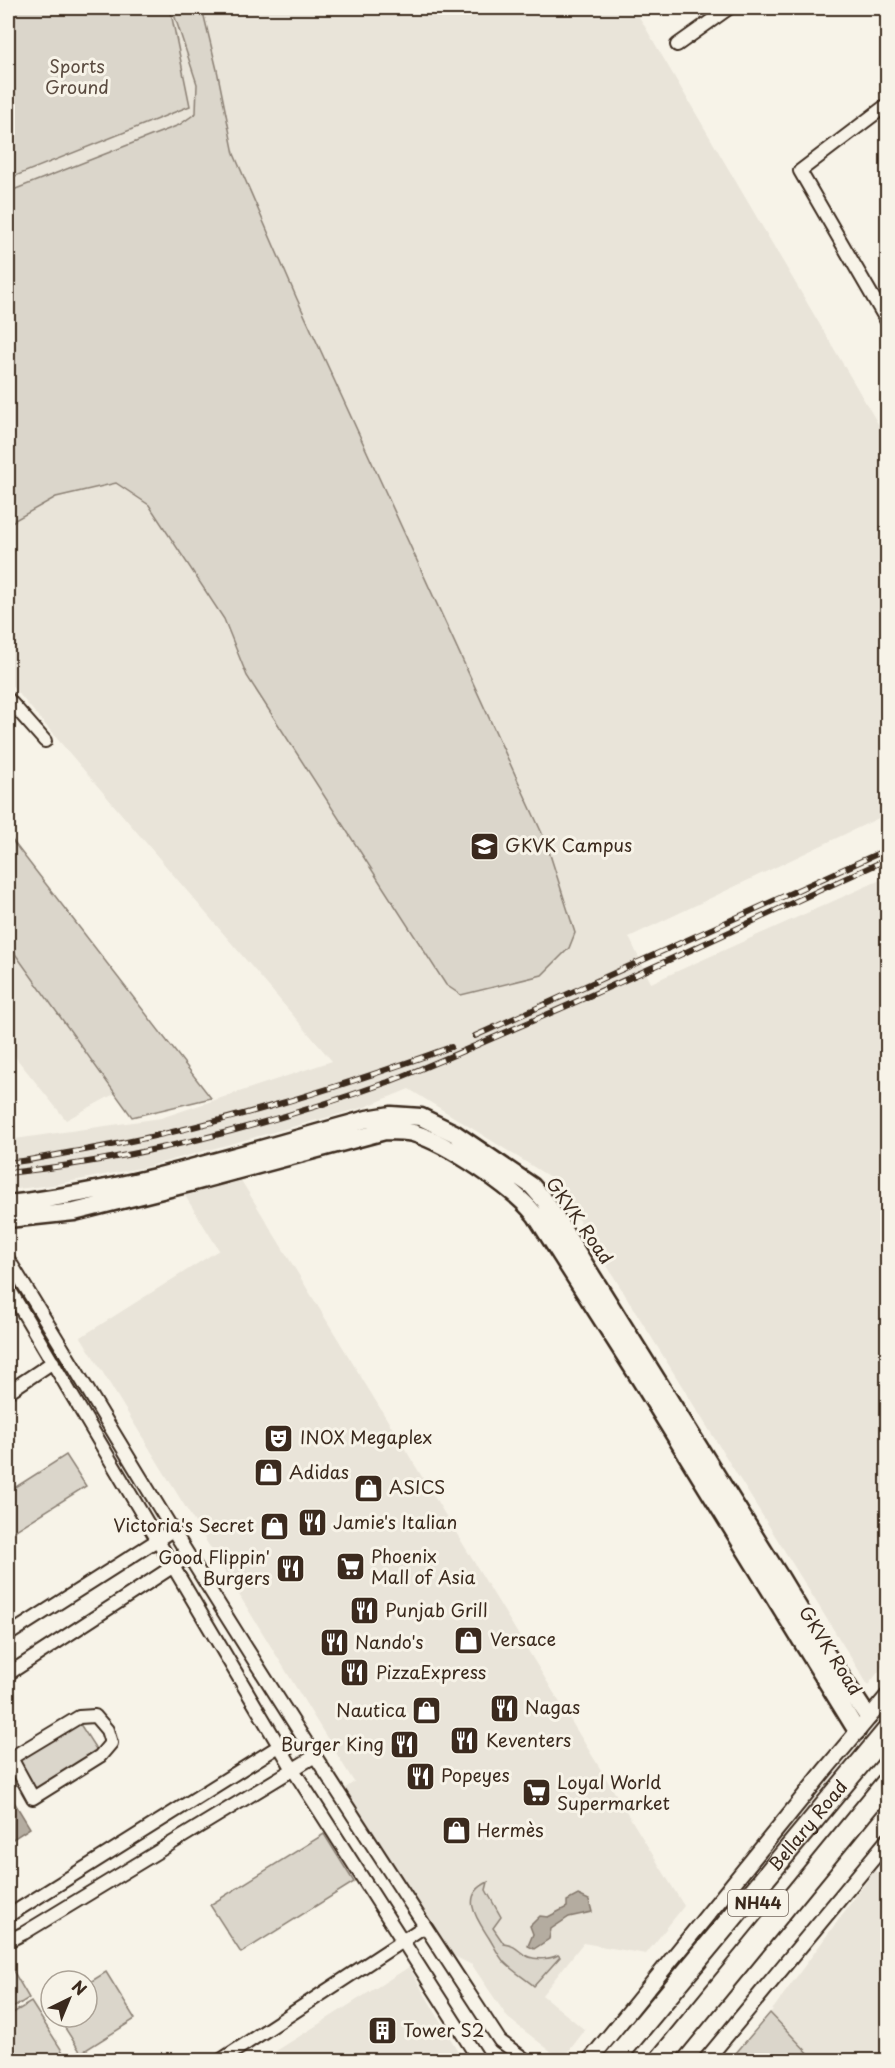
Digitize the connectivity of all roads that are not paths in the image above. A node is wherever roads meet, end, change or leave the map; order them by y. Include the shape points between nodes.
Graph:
1 (729, 8) edge
2 (677, 45) dead end
3 (888, 104) edge
4 (888, 323) edge
5 (8, 699) edge
6 (45, 741) dead end
7 (406, 1124) junction
8 (8, 1204) edge
9 (8, 1219) edge
10 (8, 1259) edge
11 (8, 1287) edge
12 (53, 1362) junction
13 (8, 1392) edge
14 (172, 1530) junction
15 (157, 1540) junction
16 (189, 1556) junction
17 (173, 1566) junction
18 (8, 1635) edge
19 (8, 1674) edge
20 (888, 1695) edge
21 (868, 1718) junction
22 (888, 1730) edge
23 (857, 1731) junction
24 (888, 1744) edge
25 (279, 1746) junction
26 (315, 1756) junction
27 (9, 1757) edge
28 (294, 1770) junction
29 (888, 1780) edge
30 (888, 1800) edge
31 (888, 1840) edge
32 (8, 1916) edge
33 (425, 1926) junction
34 (8, 1941) edge
35 (403, 1941) junction
36 (221, 2061) edge
37 (479, 2061) edge
38 (526, 2061) edge
39 (591, 2061) edge
40 (614, 2061) edge
41 (629, 2061) edge
42 (660, 2061) edge
43 (676, 2061) edge
44 (706, 2061) edge

1 - 2 street
3 - 4 street via 800,171
5 - 6 street
7 - 8 main road, GKVK Road via 391,1115 367,1119 160,1176
7 - 9 main road, GKVK Road via 74,1212
7 - 21 main road, GKVK Road via 421,1117 454,1132 532,1186 545,1201
7 - 23 main road, GKVK Road via 412,1133 446,1147 528,1205
10 - 14 street
11 - 12 street
12 - 13 street
12 - 15 street
14 - 15 street
14 - 16 street
15 - 17 street
15 - 18 street
16 - 17 street
16 - 26 street
17 - 19 street
17 - 25 street
20 - 21 street
21 - 23 street
22 - 40 highway, Bellary Road
23 - 39 street
24 - 41 highway, Bellary Road / NH44
25 - 28 street
25 - 32 street
26 - 28 street
26 - 33 street
27 - 27 street via 79,1717 95,1716 107,1730 111,1743 100,1756 33,1798
28 - 34 street
28 - 35 street
29 - 42 highway, Bellary Road / NH44
30 - 43 highway
31 - 44 street
33 - 35 street
33 - 38 street via 500,2041
35 - 36 street
35 - 37 street

